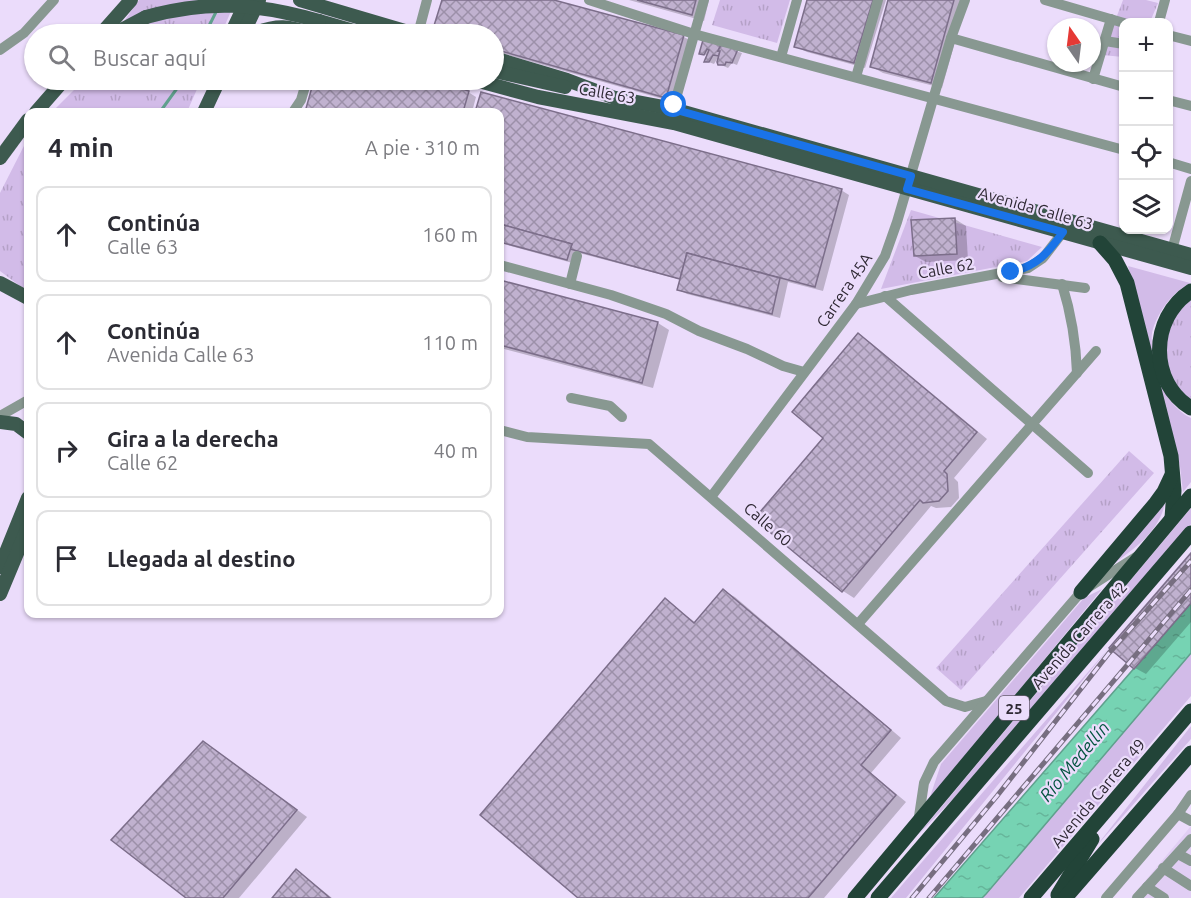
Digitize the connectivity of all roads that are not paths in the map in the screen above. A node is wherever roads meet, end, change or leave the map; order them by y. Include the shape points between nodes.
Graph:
1 (54, 0) edge
2 (131, 0) edge
3 (247, 0) edge
4 (259, 0) edge
5 (427, 0) edge
6 (589, 0) edge
7 (704, 0) edge
8 (796, 0) edge
9 (878, 0) edge
10 (965, 0) edge
11 (1045, 0) edge
12 (1165, 0) edge
13 (302, 1) edge
14 (330, 10) junction
15 (1160, 18) edge
16 (1111, 19) junction
17 (1119, 21) edge
18 (32, 24) edge
19 (110, 24) edge
20 (133, 24) edge
21 (236, 24) edge
22 (248, 24) edge
23 (293, 24) edge
24 (316, 24) edge
25 (328, 24) edge
26 (380, 24) edge
27 (419, 24) edge
28 (24, 33) edge
29 (694, 34) junction
30 (1173, 36) edge
31 (951, 38) junction
32 (1105, 41) junction
33 (1191, 41) edge
34 (1119, 43) edge
35 (0, 50) edge
36 (781, 57) junction
37 (504, 61) edge
38 (504, 74) edge
39 (856, 77) junction
40 (1092, 79) junction
41 (1119, 86) edge
42 (504, 88) edge
43 (57, 90) edge
44 (214, 90) edge
45 (304, 90) edge
46 (615, 98) junction
47 (934, 98) junction
48 (1173, 101) edge
49 (1191, 106) edge
50 (40, 108) edge
51 (206, 108) edge
52 (295, 108) edge
53 (673, 109) junction
54 (24, 125) edge
55 (1119, 149) edge
56 (0, 158) edge
57 (1173, 164) edge
58 (1191, 169) edge
59 (1191, 181) edge
60 (909, 182) junction
61 (1063, 232) junction
62 (1100, 243) junction
63 (1172, 250) junction
64 (1191, 255) edge
65 (577, 256) dead end
66 (504, 266) edge
67 (1191, 268) edge
68 (993, 275) junction
69 (0, 283) edge
70 (570, 284) junction
71 (1062, 284) junction
72 (1085, 288) dead end
73 (1191, 291) edge
74 (24, 295) edge
75 (885, 296) junction
76 (855, 304) junction
77 (1096, 351) dead end
78 (804, 372) junction
79 (1077, 372) junction
80 (571, 398) dead end
81 (24, 402) edge
82 (1191, 408) edge
83 (0, 416) edge
84 (622, 417) dead end
85 (0, 422) edge
86 (1032, 424) junction
87 (24, 430) edge
88 (504, 431) edge
89 (1088, 472) dead end
90 (1173, 472) junction
91 (1191, 496) edge
92 (711, 497) junction
93 (24, 509) edge
94 (1172, 518) junction
95 (1191, 533) edge
96 (24, 537) edge
97 (12, 542) junction
98 (0, 551) edge
99 (1144, 552) junction
100 (0, 567) edge
101 (1081, 592) junction
102 (0, 594) edge
103 (858, 624) junction
104 (986, 701) junction
105 (1191, 711) edge
106 (1191, 753) edge
107 (1191, 795) edge
108 (1114, 802) junction
109 (1178, 814) junction
110 (1191, 821) edge
111 (918, 823) junction
112 (1191, 839) edge
113 (1178, 854) junction
114 (1191, 861) edge
115 (1163, 868) junction
116 (1191, 886) edge
117 (1147, 887) junction
118 (855, 898) edge
119 (878, 898) edge
120 (1031, 898) edge
121 (1056, 898) edge
122 (1065, 898) edge
123 (1106, 898) edge
124 (1137, 898) edge
125 (1164, 898) edge

1 - 18 street
2 - 19 main road
3 - 21 main road
4 - 22 main road
5 - 27 street
6 - 29 street
7 - 29 street
8 - 36 street
9 - 39 street
10 - 31 street, Carrera 45A
11 - 16 street
12 - 15 street
13 - 14 main road
13 - 23 main road via 305,13 302,20
14 - 24 main road via 319,15
14 - 26 main road
16 - 17 street
16 - 32 street
20 - 25 main road, bridge via 176,6 232,2
28 - 35 street
29 - 36 street
29 - 53 street
30 - 33 street
31 - 40 street
31 - 47 street, Carrera 45A
32 - 34 street
32 - 40 street
36 - 39 street
37 - 46 main road, Calle 63
38 - 46 main road
39 - 47 street
40 - 41 street
42 - 60 main road, Calle 63 via 674,123
43 - 50 main road
44 - 51 main road
45 - 52 street
46 - 53 main road, Calle 63
47 - 55 street
47 - 60 street, Carrera 45A
48 - 49 street
53 - 60 main road, Calle 63
54 - 56 main road
57 - 58 street
59 - 63 street
60 - 61 main road, Avenida Calle 63
60 - 63 main road, Avenida Calle 63
60 - 76 street, Carrera 45A via 885,256
61 - 62 main road, Avenida Calle 63
61 - 68 street, Calle 62 via 1036,263
62 - 67 main road, Avenida Calle 63
62 - 90 highway via 1115,260 1126,283
63 - 64 main road, Avenida Calle 63
65 - 70 street
66 - 70 street
68 - 71 street
68 - 75 street, Calle 62
69 - 74 main road
70 - 78 street via 666,314
71 - 72 street
71 - 79 street via 1073,328
73 - 82 highway via 1168,314 1159,338 1168,382 1174,394
75 - 76 street, Calle 62
75 - 86 street
76 - 78 street, Carrera 45A
77 - 79 street
78 - 92 street, Carrera 45A
79 - 86 street
80 - 84 street via 610,406
81 - 83 street
85 - 87 main road via 16,424
86 - 89 street
86 - 103 street
88 - 92 street, Calle 60 via 527,437 649,444
90 - 94 highway
90 - 101 highway via 1156,503
91 - 94 highway, Avenida Carrera 42 / 25
92 - 103 street, Calle 60
93 - 97 main road
94 - 99 highway, Avenida Carrera 42 / 25
95 - 119 highway, Avenida Carrera 42 / 25
96 - 102 main road
97 - 98 street
97 - 100 main road
99 - 101 street, Avenida Carrera 42
99 - 111 highway, Avenida Carrera 42 / 25
101 - 104 street, Avenida Carrera 42
103 - 104 street, Calle 60 via 946,701 964,707
104 - 111 street, Avenida Carrera 42 via 928,772
105 - 108 highway, Avenida Carrera 49
106 - 122 highway
107 - 109 street
108 - 120 highway, Avenida Carrera 49
108 - 121 highway
109 - 110 street
109 - 123 street
111 - 118 highway, Avenida Carrera 42 / 25
112 - 113 street
113 - 114 street
113 - 115 street
115 - 116 street
115 - 117 street
117 - 124 street
117 - 125 street

